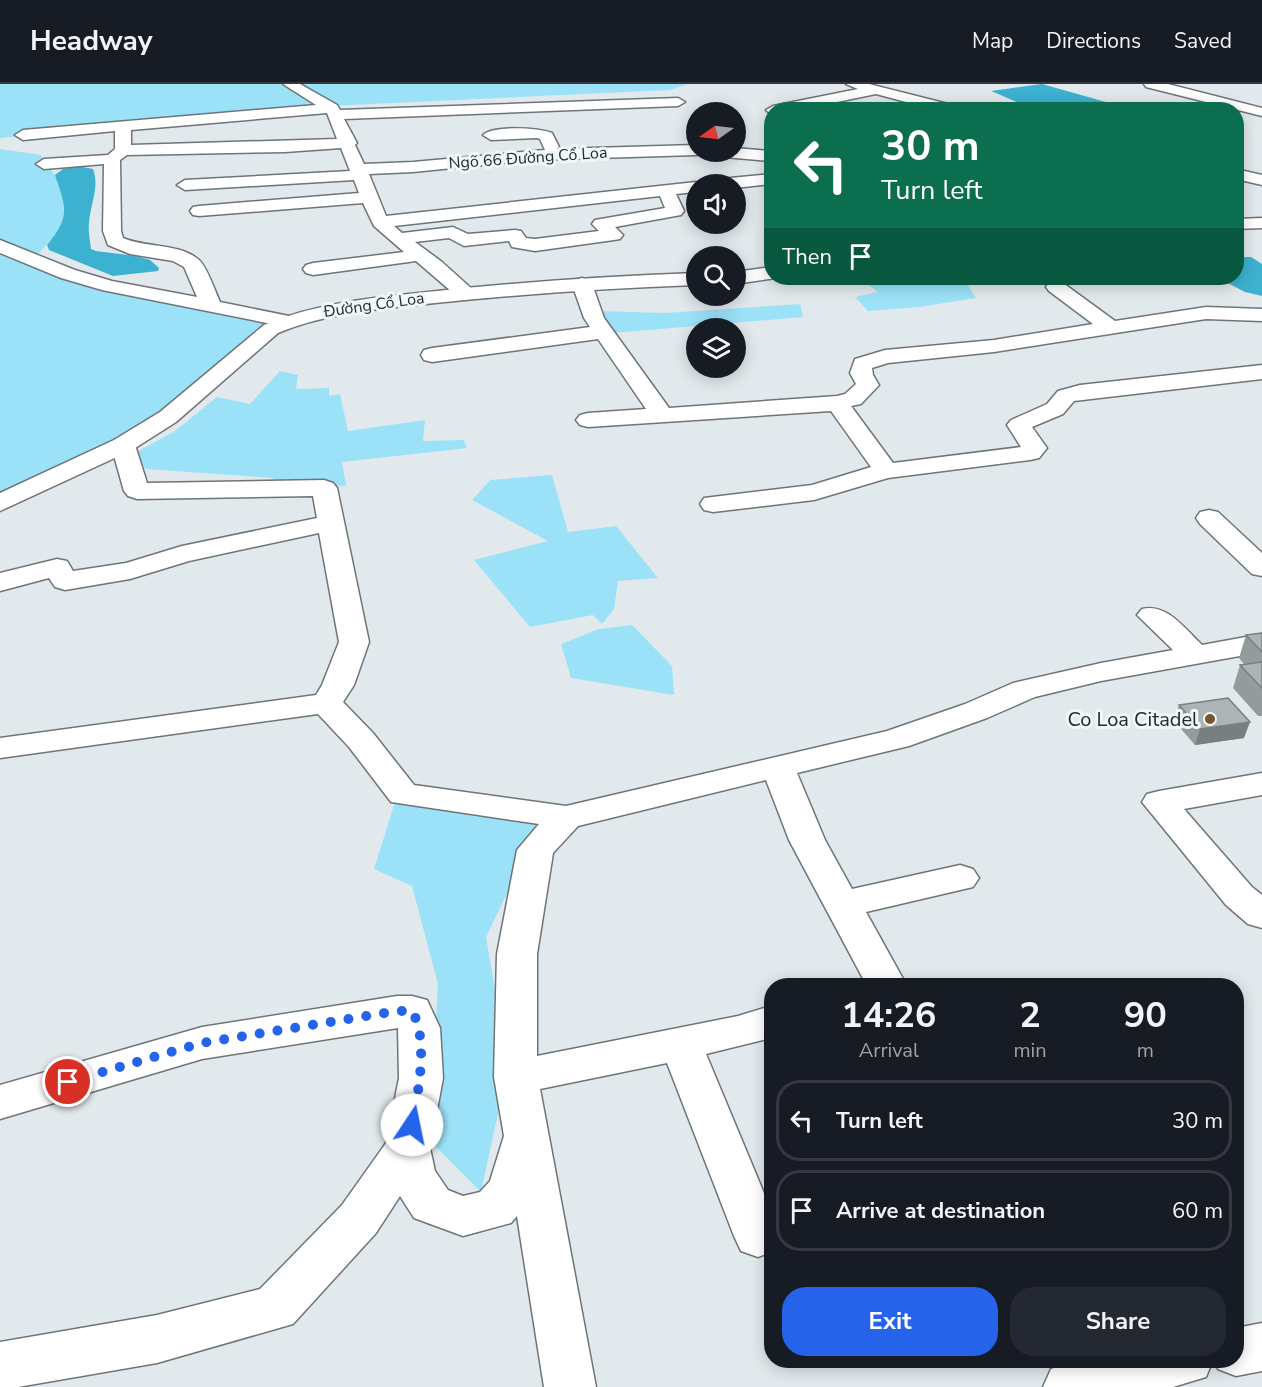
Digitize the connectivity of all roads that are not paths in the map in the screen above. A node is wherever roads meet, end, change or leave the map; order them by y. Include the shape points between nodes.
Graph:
1 (290, 84) edge
2 (1151, 84) edge
3 (672, 88) dead end
4 (852, 89) edge
5 (824, 102) edge
6 (870, 102) edge
7 (923, 102) edge
8 (1222, 102) edge
9 (569, 106) junction
10 (1244, 107) edge
11 (1262, 112) edge
12 (335, 114) junction
13 (686, 114) edge
14 (123, 126) junction
15 (198, 127) dead end
16 (23, 135) dead end
17 (491, 135) dead end
18 (350, 138) junction
19 (670, 138) dead end
20 (686, 147) edge
21 (686, 150) edge
22 (554, 154) junction
23 (746, 154) edge
24 (118, 155) junction
25 (764, 155) edge
26 (595, 158) junction
27 (44, 164) dead end
28 (361, 172) junction
29 (1244, 176) edge
30 (764, 180) edge
31 (1262, 180) edge
32 (746, 181) edge
33 (185, 185) dead end
34 (686, 188) edge
35 (666, 191) junction
36 (479, 192) dead end
37 (371, 197) junction
38 (612, 197) junction
39 (494, 209) junction
40 (199, 211) dead end
41 (380, 222) junction
42 (1244, 224) edge
43 (1261, 224) edge
44 (398, 239) junction
45 (0, 246) edge
46 (421, 255) junction
47 (313, 269) dead end
48 (764, 274) edge
49 (746, 276) edge
50 (686, 280) edge
51 (582, 285) junction
52 (1056, 287) dead end
53 (466, 294) junction
54 (212, 307) junction
55 (1262, 315) edge
56 (287, 321) junction
57 (1112, 329) junction
58 (603, 332) junction
59 (432, 355) dead end
60 (1262, 372) edge
61 (837, 403) junction
62 (662, 416) junction
63 (588, 420) dead end
64 (123, 445) junction
65 (886, 471) junction
66 (0, 503) edge
67 (713, 504) dead end
68 (1209, 518) dead end
69 (331, 523) junction
70 (1262, 568) edge
71 (0, 582) edge
72 (1152, 615) dead end
73 (1262, 643) edge
74 (1195, 654) junction
75 (326, 703) junction
76 (0, 748) edge
77 (778, 768) junction
78 (1262, 784) edge
79 (566, 817) junction
80 (960, 878) dead end
81 (843, 904) junction
82 (1262, 915) edge
83 (883, 978) edge
84 (764, 1024) edge
85 (681, 1044) junction
86 (516, 1077) junction
87 (0, 1102) edge
88 (526, 1134) junction
89 (407, 1148) junction
90 (758, 1236) dead end
91 (1262, 1347) edge
92 (1244, 1350) edge
93 (0, 1366) edge
94 (1146, 1368) edge
95 (570, 1387) edge
96 (1069, 1387) edge

1 - 12 street
2 - 8 street
3 - 9 street via 670,91 678,102
4 - 5 street
4 - 6 street
4 - 7 street via 876,90
9 - 12 street
9 - 13 street via 600,119
10 - 11 street
12 - 14 street
12 - 15 street
12 - 18 street
14 - 16 street
14 - 24 street
17 - 22 street via 539,133 547,136
18 - 24 street via 285,147
18 - 28 street
19 - 20 street
21 - 26 street, Ngõ 66 Đường Cổ Loa
22 - 26 street, Ngõ 66 Đường Cổ Loa
22 - 28 street, Ngõ 66 Đường Cổ Loa
23 - 25 street
24 - 27 street
24 - 54 street via 112,231 116,241 130,248 178,256 192,264
26 - 38 street
28 - 33 street, Ngõ 66 Đường Cổ Loa
28 - 37 street
29 - 31 street
30 - 32 street
34 - 35 street
35 - 38 street
35 - 44 street via 675,211 602,224 614,235 535,245 519,243 516,235 464,240 453,232
36 - 39 street
37 - 40 street
37 - 41 street
38 - 39 street
39 - 41 street
41 - 44 street
42 - 43 street
44 - 46 street
45 - 54 street via 109,286
46 - 47 street
46 - 53 street
48 - 49 street
50 - 51 street, Đường Cổ Loa
51 - 53 street, Đường Cổ Loa
51 - 58 street
52 - 57 street
53 - 56 street, Đường Cổ Loa via 330,309
54 - 56 street
55 - 57 street via 1206,313
56 - 64 street, Đường Cổ Loa via 271,329 168,417
57 - 61 street via 885,357 863,363 861,371 868,386 853,399
58 - 59 street
58 - 62 street
60 - 65 street via 1080,392 1066,396 1050,414 1019,425 1035,448 1033,452
61 - 62 street
61 - 65 street
62 - 63 street
64 - 66 street, Đường Cổ Loa
64 - 69 street via 137,491 324,488
65 - 67 street via 814,492
68 - 70 street
69 - 71 street via 182,554 130,571 65,581 57,567
69 - 75 street via 354,642 338,685
72 - 74 street
73 - 74 street
74 - 77 street via 1024,690 897,739
75 - 76 street
75 - 79 street via 403,794
77 - 79 street
77 - 81 street via 807,840
78 - 82 street via 1159,802 1239,896
79 - 86 street via 535,850 517,954
80 - 81 street
81 - 83 street
84 - 85 street
85 - 86 street
85 - 90 street
86 - 88 street
87 - 89 street via 202,1043 412,1011 419,1028 421,1078
88 - 89 street via 510,1191 494,1209 463,1216 431,1204 413,1176
88 - 95 street
89 - 93 street via 359,1219 275,1308 157,1339
91 - 92 street
94 - 96 street

